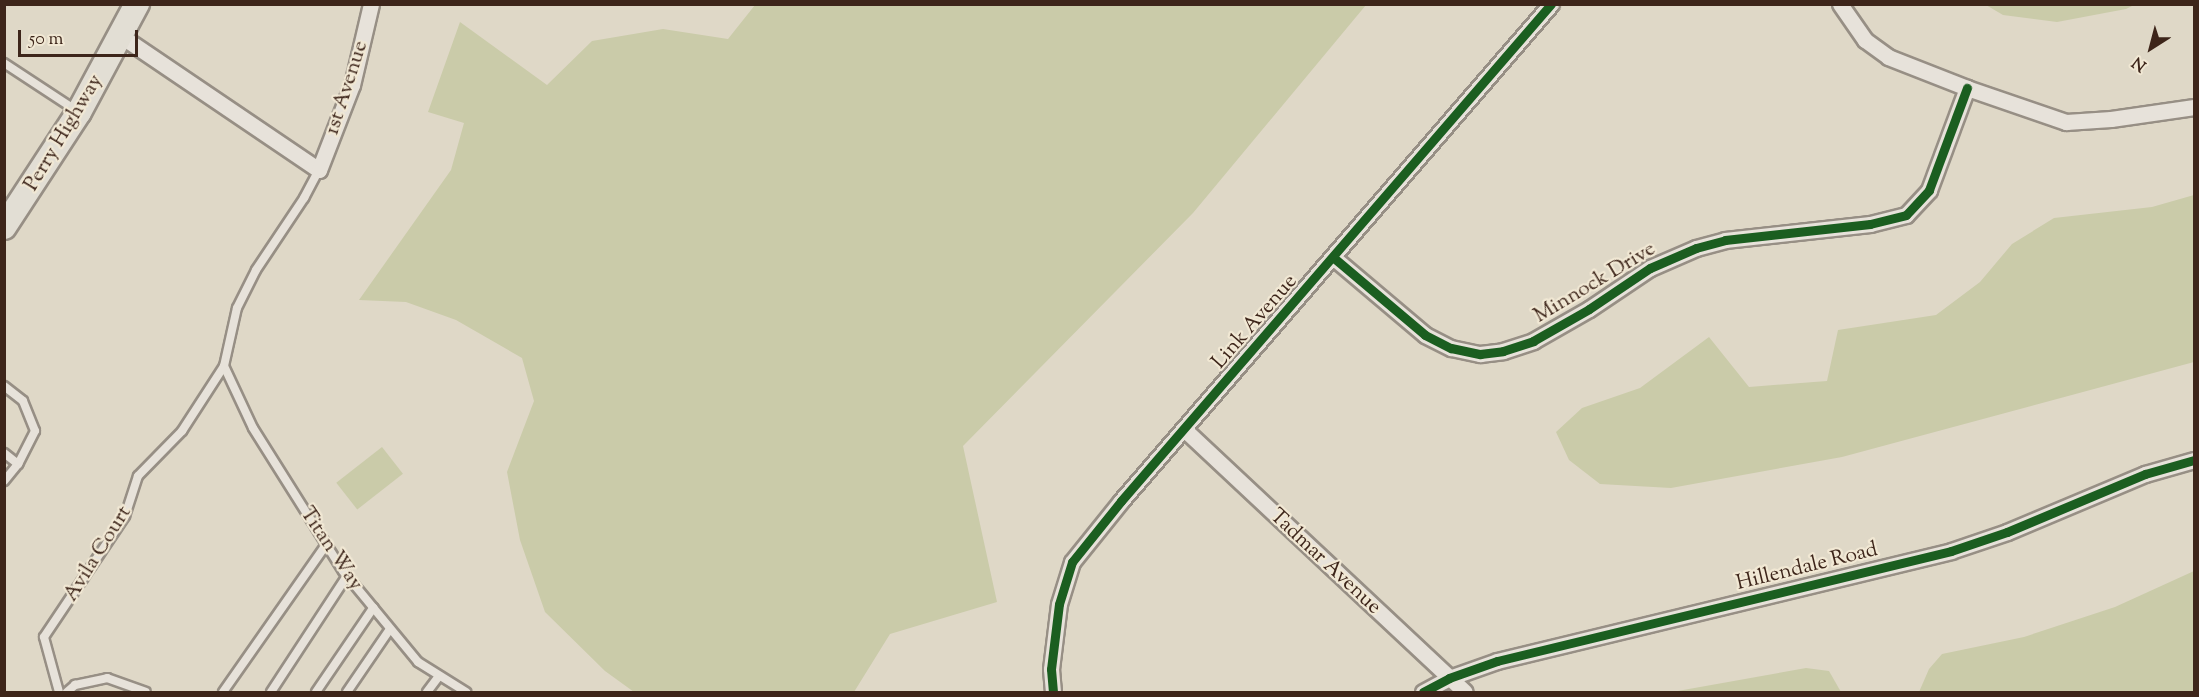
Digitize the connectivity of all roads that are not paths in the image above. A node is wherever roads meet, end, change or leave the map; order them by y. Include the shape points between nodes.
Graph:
1 (137, 4) edge
2 (372, 4) edge
3 (1551, 4) edge
4 (1840, 4) edge
5 (121, 36) junction
6 (4, 63) edge
7 (1967, 88) junction
8 (2194, 107) edge
9 (79, 111) junction
10 (319, 170) junction
11 (4, 227) edge
12 (1334, 258) junction
13 (224, 366) junction
14 (4, 386) edge
15 (1185, 430) junction
16 (4, 453) edge
17 (2194, 460) edge
18 (18, 464) junction
19 (4, 481) edge
20 (326, 545) junction
21 (347, 576) junction
22 (373, 608) junction
23 (390, 629) junction
24 (439, 676) junction
25 (1449, 678) junction
26 (59, 693) edge
27 (67, 693) edge
28 (146, 693) edge
29 (223, 693) edge
30 (271, 693) edge
31 (316, 693) edge
32 (347, 693) edge
33 (428, 693) edge
34 (466, 693) edge
35 (1053, 693) edge
36 (1423, 693) edge
37 (1465, 693) edge

1 - 5 main road, Perry Highway
2 - 10 street, 1st Avenue via 352,85
3 - 12 street, Link Avenue
4 - 7 street via 1865,40 1888,57
5 - 9 main road, Perry Highway
5 - 10 street
6 - 9 lane
7 - 8 street via 2066,122
7 - 12 street, Minnock Drive via 1929,190 1906,215 1870,224 1725,240 1696,248 1650,268 1533,341 1503,351 1480,354 1451,348 1425,335
9 - 11 main road, Perry Highway
10 - 13 lane, Avila Court via 256,270 237,308
12 - 15 street, Link Avenue
13 - 20 lane, Titan Way via 253,428
13 - 26 lane, Avila Court via 182,431 138,476 125,516 44,637
14 - 18 lane via 23,401 34,431
15 - 25 street, Tadmar Avenue
15 - 35 street, Link Avenue via 1072,562 1059,604 1051,669
16 - 18 lane
17 - 25 street, Hillendale Road via 2145,474 1952,551 1497,661
18 - 19 lane
20 - 21 lane, Titan Way
20 - 29 lane
21 - 22 lane, Titan Way
21 - 30 lane
22 - 23 lane, Titan Way
22 - 31 lane
23 - 24 lane, Titan Way via 418,662
23 - 32 lane
24 - 33 lane
24 - 34 lane, Titan Way
25 - 36 street, Hillendale Road
25 - 37 street, Tadmar Avenue
27 - 28 lane via 75,685 107,678

